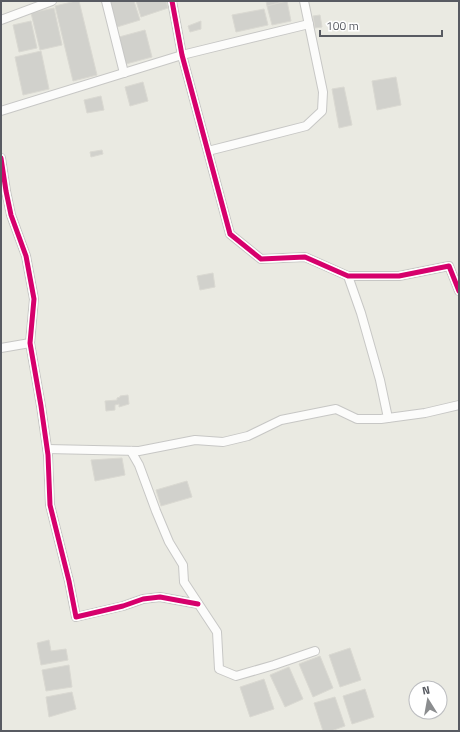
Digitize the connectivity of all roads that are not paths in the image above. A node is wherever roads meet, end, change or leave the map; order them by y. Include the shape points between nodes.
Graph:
1 (52, 1) edge
2 (106, 1) edge
3 (172, 1) edge
4 (304, 1) edge
5 (1, 20) edge
6 (309, 24) junction
7 (182, 55) junction
8 (124, 73) junction
9 (1, 111) edge
10 (208, 151) junction
11 (1, 158) edge
12 (348, 276) junction
13 (459, 291) edge
14 (30, 343) junction
15 (1, 348) edge
16 (459, 405) edge
17 (388, 418) junction
18 (47, 449) junction
19 (131, 451) junction
20 (198, 604) junction
21 (315, 651) dead end

1 - 5 street
2 - 8 street
3 - 7 street
4 - 6 street
6 - 7 street
6 - 10 street via 323,92 322,111 306,126
7 - 8 street
7 - 10 street
8 - 9 street
10 - 12 street via 230,234 261,259 304,257
11 - 14 street via 11,215 26,256 34,299
12 - 13 street via 399,276 449,266
12 - 17 street via 380,380
14 - 15 street
14 - 18 street
16 - 17 street
17 - 19 street via 357,419 336,409 281,420 248,436 223,442 195,440
18 - 19 street
18 - 20 street via 50,505 76,617 160,597
19 - 20 street via 169,542 183,565 184,582
20 - 21 street via 217,632 218,669 236,676

